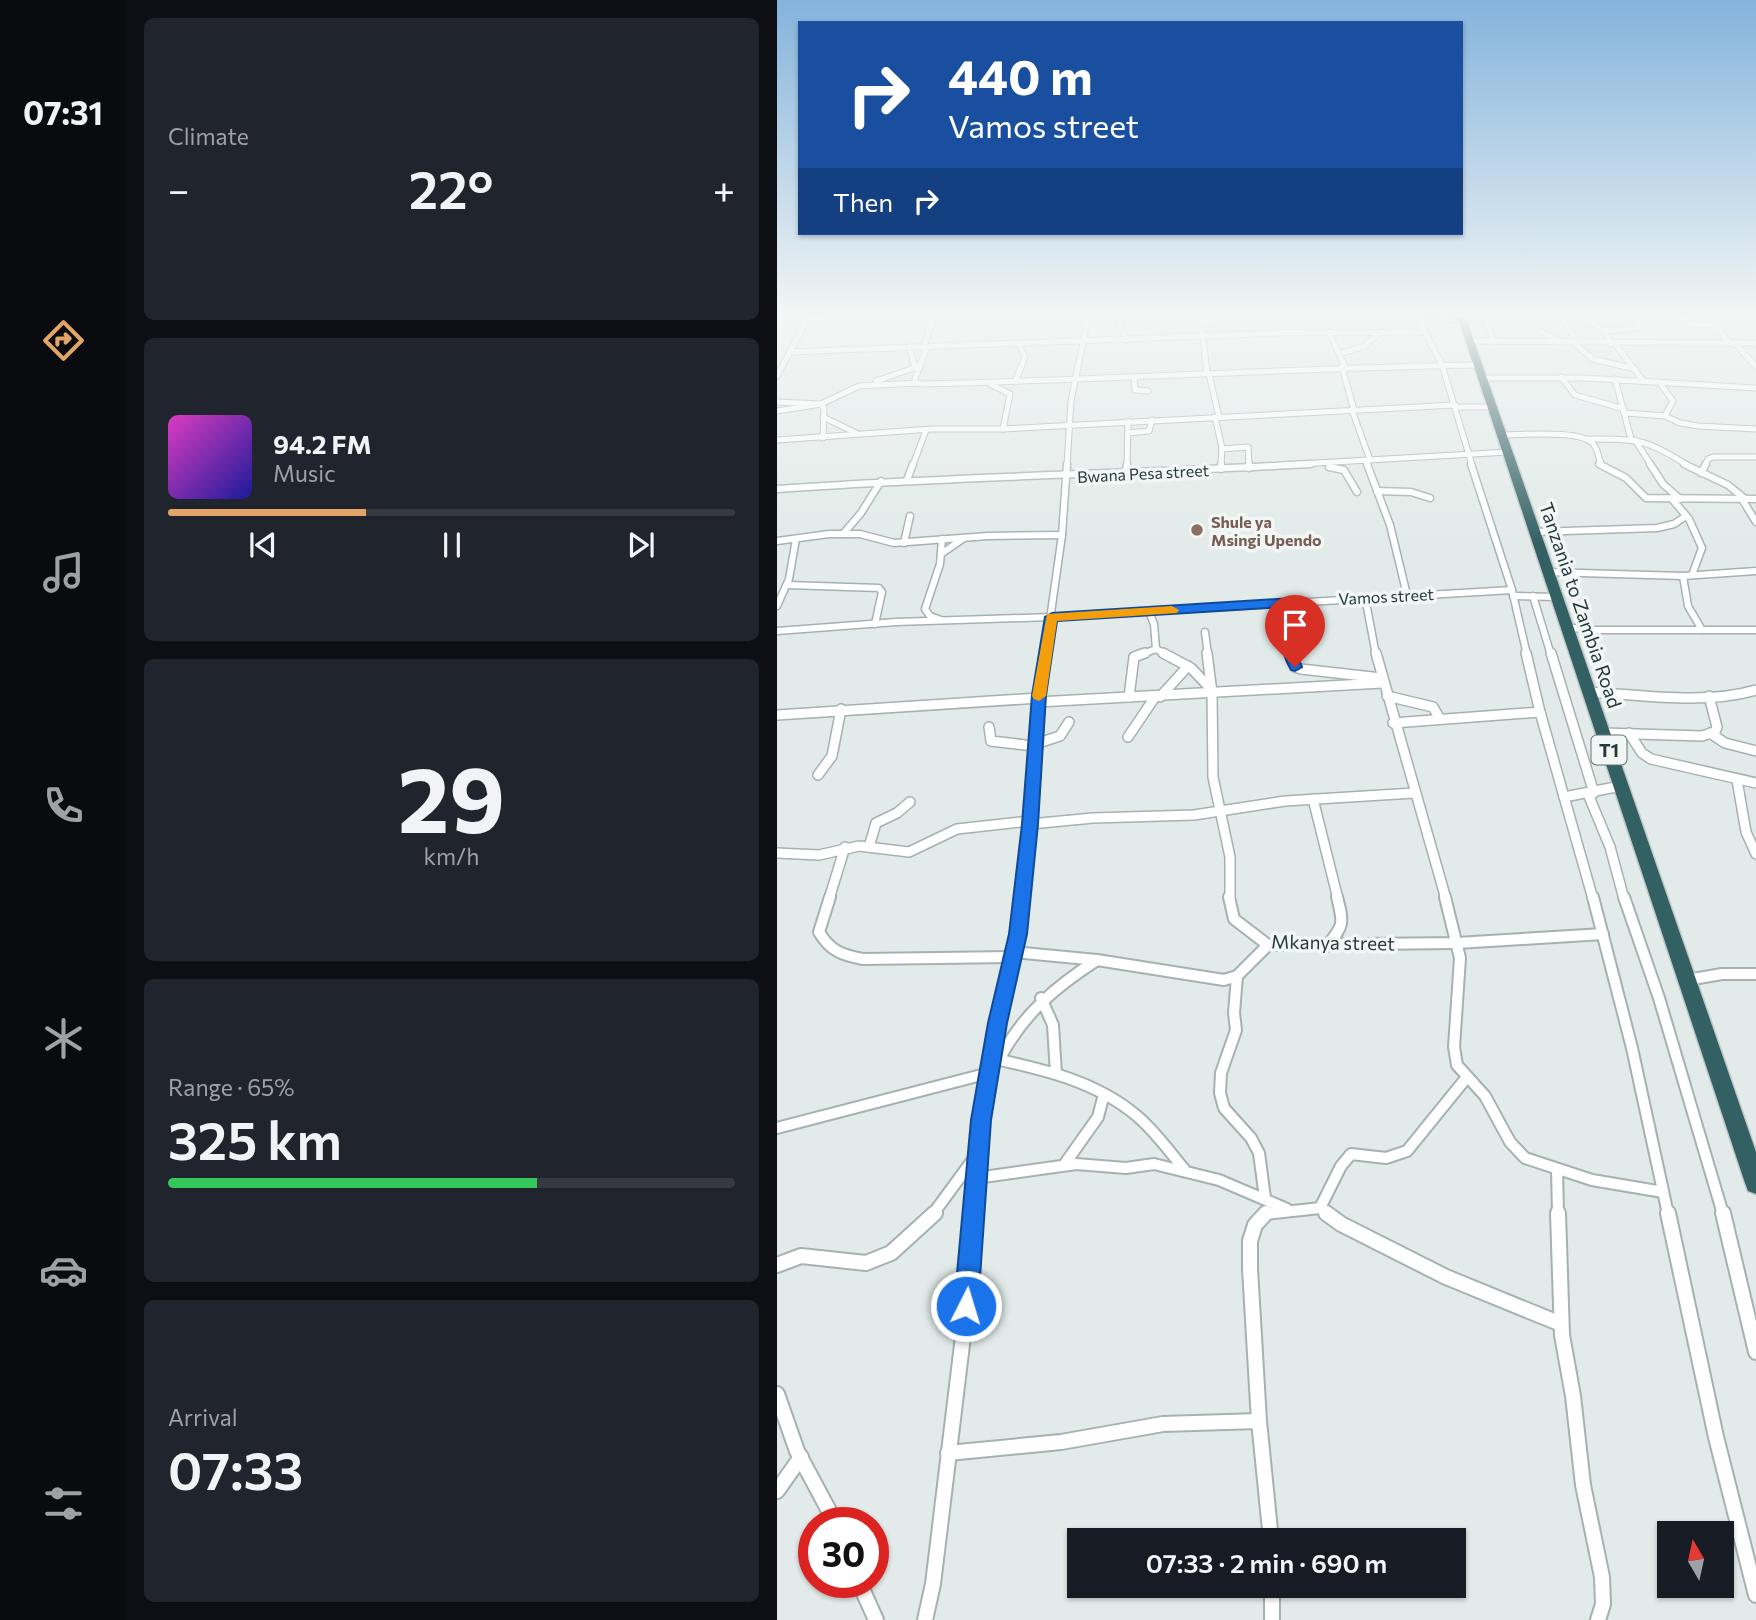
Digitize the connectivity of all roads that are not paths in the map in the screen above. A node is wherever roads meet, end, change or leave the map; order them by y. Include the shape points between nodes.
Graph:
1 (1009, 393) edge
2 (840, 394) edge
3 (1073, 394) edge
4 (1212, 394) edge
5 (1349, 394) edge
6 (1451, 394) edge
7 (1488, 394) edge
8 (1574, 394) edge
9 (1619, 394) edge
10 (1668, 394) edge
11 (777, 402) edge
12 (821, 404) junction
13 (1455, 406) junction
14 (1492, 407) junction
15 (1353, 410) junction
16 (777, 411) edge
17 (1624, 411) junction
18 (1665, 416) junction
19 (823, 417) junction
20 (1217, 417) junction
21 (1152, 420) junction
22 (1128, 421) junction
23 (1069, 424) junction
24 (964, 429) junction
25 (1003, 429) junction
26 (1756, 429) edge
27 (926, 430) junction
28 (1128, 433) junction
29 (857, 434) junction
30 (1502, 435) junction
31 (823, 438) junction
32 (1585, 439) junction
33 (777, 440) edge
34 (923, 440) junction
35 (1633, 440) junction
36 (1222, 449) junction
37 (1508, 452) junction
38 (1468, 454) junction
39 (1756, 457) edge
40 (1368, 460) junction
41 (1321, 463) junction
42 (1249, 468) junction
43 (1221, 469) junction
44 (1702, 473) junction
45 (1125, 474) junction
46 (1064, 476) junction
47 (907, 480) junction
48 (881, 481) junction
49 (777, 489) edge
50 (1377, 491) junction
51 (1357, 492) dead end
52 (1430, 498) dead end
53 (1676, 499) junction
54 (1743, 499) junction
55 (1756, 499) edge
56 (910, 516) dead end
57 (1686, 516) junction
58 (1756, 522) edge
59 (1535, 532) junction
60 (843, 534) junction
61 (1062, 535) junction
62 (964, 538) junction
63 (796, 539) junction
64 (942, 539) junction
65 (777, 541) edge
66 (904, 542) junction
67 (941, 554) junction
68 (1547, 572) junction
69 (1755, 574) edge
70 (1692, 575) junction
71 (1683, 576) junction
72 (787, 585) junction
73 (1512, 593) junction
74 (1407, 595) junction
75 (1533, 596) junction
76 (1365, 597) junction
77 (1555, 597) junction
78 (1293, 602) junction
79 (777, 606) edge
80 (1149, 612) junction
81 (1052, 617) junction
82 (944, 621) junction
83 (875, 624) junction
84 (1565, 626) junction
85 (1756, 630) edge
86 (777, 631) edge
87 (1702, 631) junction
88 (1205, 632) dead end
89 (1156, 649) junction
90 (1188, 666) junction
91 (1382, 681) junction
92 (1756, 690) edge
93 (1212, 691) junction
94 (1589, 692) junction
95 (1387, 696) junction
96 (1709, 696) junction
97 (1129, 697) junction
98 (1158, 697) junction
99 (1039, 700) junction
100 (841, 709) junction
101 (1540, 712) junction
102 (777, 715) edge
103 (1440, 719) junction
104 (1069, 722) dead end
105 (1393, 723) junction
106 (989, 727) dead end
107 (1604, 733) junction
108 (1629, 733) junction
109 (1710, 733) junction
110 (1128, 737) dead end
111 (1035, 745) junction
112 (1756, 751) edge
113 (818, 775) dead end
114 (1737, 780) junction
115 (1756, 783) edge
116 (1621, 786) junction
117 (1414, 793) junction
118 (1591, 793) junction
119 (1565, 797) junction
120 (1313, 799) junction
121 (910, 802) dead end
122 (1221, 811) junction
123 (1030, 823) junction
124 (845, 848) junction
125 (869, 848) junction
126 (777, 853) edge
127 (1756, 854) edge
128 (1604, 934) junction
129 (1457, 943) junction
130 (1268, 945) junction
131 (1328, 946) junction
132 (1013, 955) junction
133 (1097, 960) junction
134 (1756, 974) edge
135 (1237, 976) junction
136 (1687, 980) junction
137 (1041, 998) junction
138 (995, 1059) junction
139 (989, 1073) junction
140 (1056, 1074) junction
141 (1467, 1077) junction
142 (1104, 1094) junction
143 (777, 1128) edge
144 (979, 1152) junction
145 (1064, 1165) junction
146 (1184, 1170) junction
147 (1557, 1170) junction
148 (976, 1178) junction
149 (1756, 1183) edge
150 (1663, 1192) junction
151 (1265, 1198) junction
152 (1321, 1208) junction
153 (1289, 1210) junction
154 (777, 1265) edge
155 (1561, 1324) junction
156 (1756, 1352) edge
157 (777, 1394) edge
158 (1259, 1421) junction
159 (948, 1453) junction
160 (801, 1457) junction
161 (777, 1491) edge
162 (827, 1507) edge
163 (1270, 1528) edge
164 (1756, 1595) edge
165 (866, 1598) edge
166 (1272, 1598) edge
167 (876, 1620) edge
168 (925, 1620) edge
169 (1272, 1620) edge
170 (1598, 1620) edge

1 - 25 street
2 - 12 street
3 - 23 street
4 - 20 street
5 - 15 street
6 - 13 street
7 - 14 highway, Tanzania to Zambia Road / T1
8 - 17 street
9 - 17 street
10 - 18 street via 1673,401
11 - 12 street
12 - 16 street
12 - 19 street
13 - 14 street
13 - 15 street
13 - 38 street
14 - 30 highway, Tanzania to Zambia Road / T1
15 - 20 street
15 - 40 street
17 - 18 street
17 - 35 street
18 - 26 street via 1686,424
19 - 29 street
19 - 31 street
20 - 21 street
20 - 36 street
21 - 22 street
21 - 28 street via 1149,431
22 - 23 street
22 - 28 street
23 - 25 street
23 - 46 street
24 - 25 street
24 - 27 street
24 - 34 street
27 - 29 street
27 - 34 street
28 - 45 street
29 - 31 street
30 - 32 street
30 - 37 highway, Tanzania to Zambia Road / T1
31 - 33 street
32 - 35 street
32 - 53 street via 1594,446 1599,464 1626,478 1641,496
34 - 47 street
35 - 44 street via 1665,449
35 - 53 street
36 - 42 street via 1248,447
36 - 43 street
37 - 38 street, Bwana Pesa street
37 - 59 highway, Tanzania to Zambia Road / T1
38 - 40 street, Bwana Pesa street
38 - 73 street
39 - 44 street via 1713,457
40 - 41 street, Bwana Pesa street
40 - 50 street
41 - 42 street, Bwana Pesa street
41 - 51 street via 1344,470
42 - 43 street, Bwana Pesa street
43 - 45 street, Bwana Pesa street
44 - 54 street via 1728,485
45 - 46 street, Bwana Pesa street
46 - 47 street, Bwana Pesa street
46 - 61 street
47 - 48 street, Bwana Pesa street
48 - 49 street, Bwana Pesa street
48 - 60 street
50 - 52 street
50 - 74 street
53 - 54 street
53 - 57 street
54 - 55 street
54 - 58 street
56 - 66 street
57 - 59 street via 1657,528
57 - 70 street via 1703,548
59 - 68 highway, Tanzania to Zambia Road / T1
60 - 63 street
60 - 66 street
61 - 62 street
61 - 81 street
62 - 64 street
62 - 67 street
63 - 65 street
63 - 72 street
64 - 66 street
64 - 67 street
67 - 82 street via 925,609
68 - 71 street
68 - 77 highway, Tanzania to Zambia Road / T1
69 - 70 street
70 - 71 street
71 - 87 street via 1688,606
72 - 79 street
72 - 83 street via 880,588
73 - 74 street, Vamos street
73 - 75 street, Vamos street
73 - 101 street
74 - 76 street, Vamos street
75 - 77 street, Vamos street
75 - 118 street
76 - 78 street, Vamos street
76 - 91 street
77 - 84 highway, Tanzania to Zambia Road / T1
78 - 80 street, Vamos street
78 - 91 street via 1286,636 1295,667
80 - 81 street, Vamos street
80 - 89 street
81 - 82 street, Vamos street
81 - 99 street
82 - 83 street, Vamos street
83 - 86 street, Vamos street
84 - 87 street
84 - 94 highway, Tanzania to Zambia Road / T1
85 - 87 street
88 - 93 street, Mkanya street
89 - 90 street
89 - 97 street via 1134,657
90 - 93 street
90 - 98 street
91 - 93 street
91 - 95 street
92 - 96 street
93 - 98 street
93 - 122 street, Mkanya street via 1213,776
94 - 96 street
94 - 107 highway, Tanzania to Zambia Road / T1
95 - 103 street via 1433,707
95 - 105 street
96 - 109 street via 1717,727
97 - 98 street
97 - 99 street
98 - 110 street
99 - 100 street
99 - 111 street
100 - 102 street
100 - 113 street via 832,756
101 - 103 street
101 - 119 street
103 - 105 street
104 - 111 street via 1060,736
105 - 117 street
106 - 111 street via 991,741
107 - 108 street
107 - 116 highway, Tanzania to Zambia Road / T1
108 - 109 street
108 - 114 street via 1651,759
109 - 112 street via 1725,743
111 - 123 street
114 - 115 street
114 - 127 street via 1746,832
116 - 118 street
116 - 136 highway, Tanzania to Zambia Road / T1
117 - 120 street
117 - 129 street
118 - 119 street
118 - 156 street via 1719,1198
119 - 128 street
120 - 122 street
120 - 131 street via 1343,920
121 - 125 street via 876,823
122 - 123 street
122 - 130 street, Mkanya street via 1234,919
123 - 125 street via 957,829 909,852
123 - 132 street
124 - 125 street
124 - 126 street via 819,855
124 - 132 street via 819,932 834,951 883,960
128 - 129 street, Mkanya street
128 - 150 street
129 - 131 street, Mkanya street
129 - 141 street via 1454,1047 1457,1065
130 - 131 street, Mkanya street
130 - 135 street
132 - 133 street
132 - 138 street
133 - 135 street via 1224,980
133 - 137 street
134 - 136 street
135 - 151 street via 1236,1030 1221,1073 1220,1093 1224,1108 1259,1153
136 - 149 highway, Tanzania to Zambia Road / T1
137 - 138 street
137 - 140 street via 1053,1027
138 - 139 street
138 - 140 street
139 - 143 street
139 - 144 street
140 - 142 street
141 - 147 street via 1485,1096 1517,1150 1525,1158
141 - 152 street via 1407,1152 1384,1160 1351,1154 1341,1162
142 - 145 street via 1098,1116
142 - 146 street via 1139,1118
144 - 148 street
144 - 154 street via 930,1219 891,1253 866,1262 801,1256
145 - 146 street via 1126,1168 1154,1164
145 - 148 street
146 - 151 street
147 - 150 street
147 - 155 street
148 - 159 street
150 - 164 street
151 - 153 street
152 - 153 street
152 - 155 street via 1341,1224 1445,1277
153 - 158 street via 1267,1212 1255,1224 1250,1241
155 - 170 street via 1583,1485 1602,1577
157 - 160 street
158 - 159 street via 1163,1424 1061,1442
158 - 163 street
159 - 168 street
160 - 161 street
160 - 162 street
165 - 167 street
166 - 169 street

